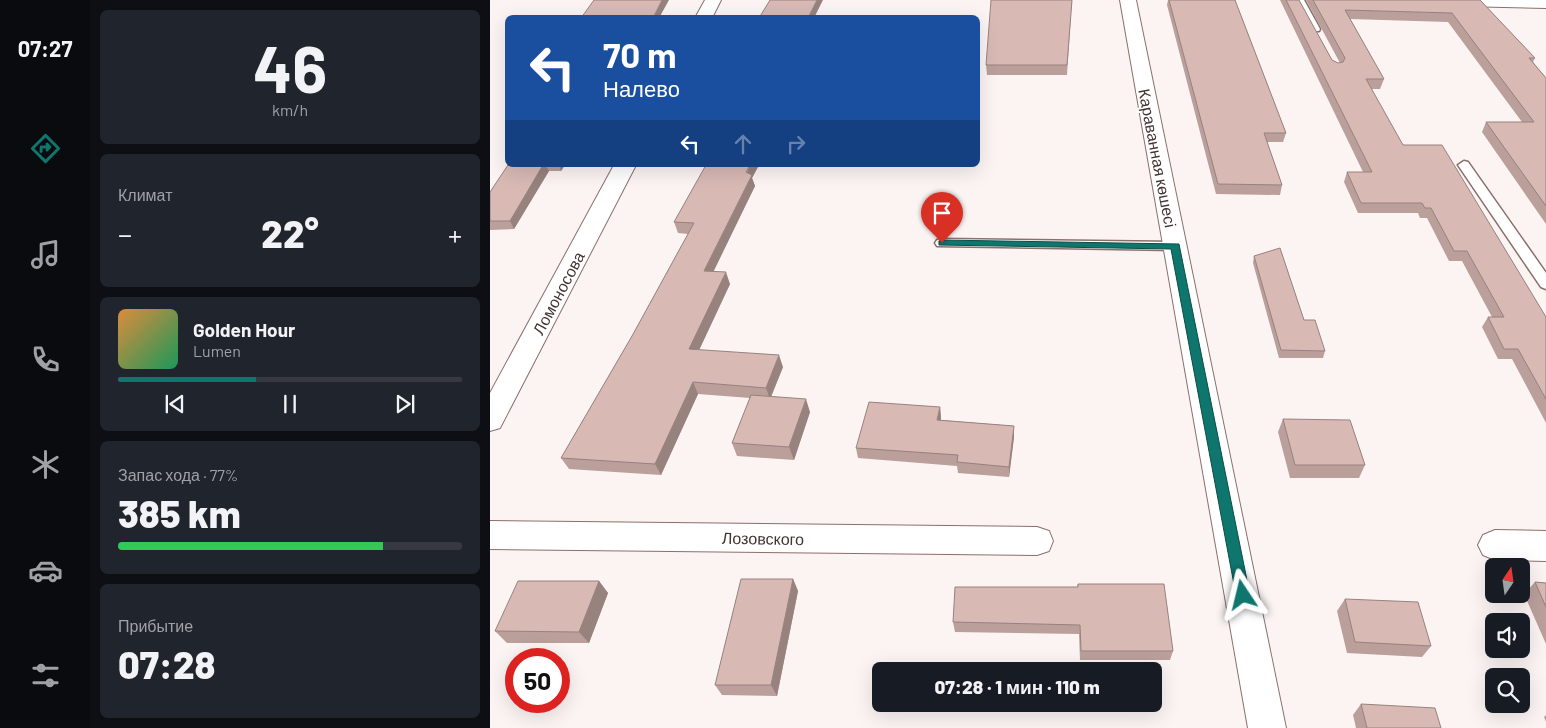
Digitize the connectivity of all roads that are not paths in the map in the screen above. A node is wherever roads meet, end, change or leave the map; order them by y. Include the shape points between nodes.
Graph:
1 (713, 0) edge
2 (1128, 0) edge
3 (1299, 0) edge
4 (1416, 0) edge
5 (1543, 4) edge
6 (706, 15) edge
7 (1322, 42) edge
8 (1464, 165) dead end
9 (624, 167) edge
10 (942, 243) dead end
11 (1175, 246) junction
12 (1546, 284) edge
13 (490, 420) edge
14 (490, 535) edge
15 (1037, 541) dead end
16 (1495, 545) dead end
17 (1546, 546) edge
18 (1267, 728) edge

1 - 6 street
2 - 11 street, Караванная көшесі
3 - 7 lane
4 - 5 street
8 - 12 lane
9 - 13 street, Ломоносова
10 - 11 lane
11 - 18 street, Караванная көшесі
14 - 15 street, Лозовского
16 - 17 street

